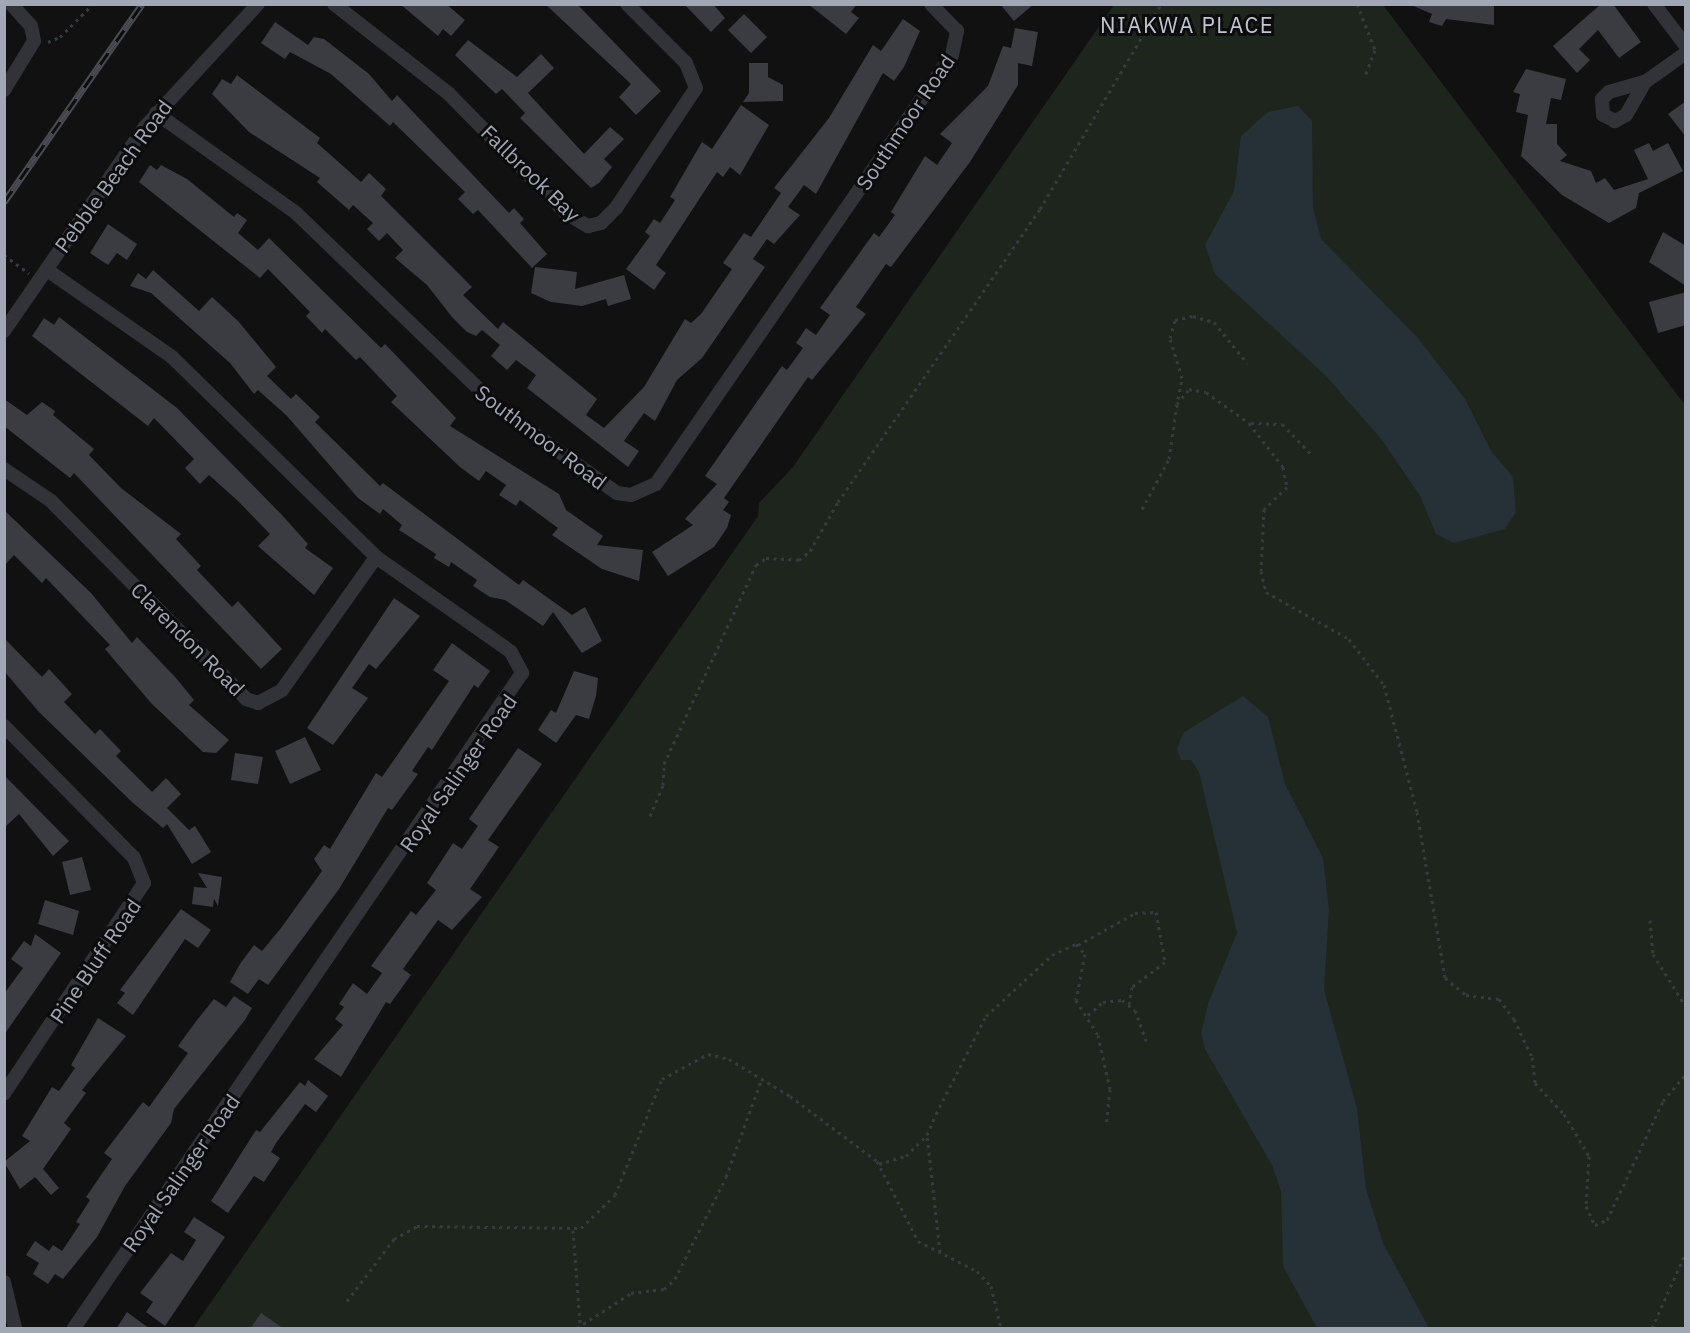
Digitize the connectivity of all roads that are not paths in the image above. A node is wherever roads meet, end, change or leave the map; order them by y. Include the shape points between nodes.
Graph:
1 (11, 4) edge
2 (258, 4) edge
3 (334, 4) edge
4 (627, 4) edge
5 (931, 4) edge
6 (1654, 4) edge
7 (1686, 46) edge
8 (1686, 53) edge
9 (1645, 82) dead end
10 (4, 90) edge
11 (156, 113) junction
12 (46, 270) junction
13 (4, 331) edge
14 (4, 470) edge
15 (376, 557) junction
16 (4, 726) edge
17 (4, 1094) edge
18 (4, 1282) edge
19 (15, 1329) edge
20 (74, 1329) edge

1 - 10 street via 31,26 32,47
2 - 11 street, Pebble Beach Road
3 - 4 street, Fallbrook Bay via 448,94 566,213 588,226 601,223 616,208 696,88 686,63
5 - 11 street, Southmoor Road via 957,31 952,55 656,484 631,495 617,493 501,410 296,213
6 - 7 street
8 - 9 street
11 - 12 street, Pebble Beach Road
12 - 13 street, Pebble Beach Road
12 - 15 street, Royal Salinger Road via 180,363
14 - 15 street, Clarendon Road via 51,501 246,699 258,703 282,690
15 - 20 street, Royal Salinger Road via 511,652 522,673 518,685
16 - 17 street, Pine Bluff Road via 134,858 144,883
18 - 19 street

